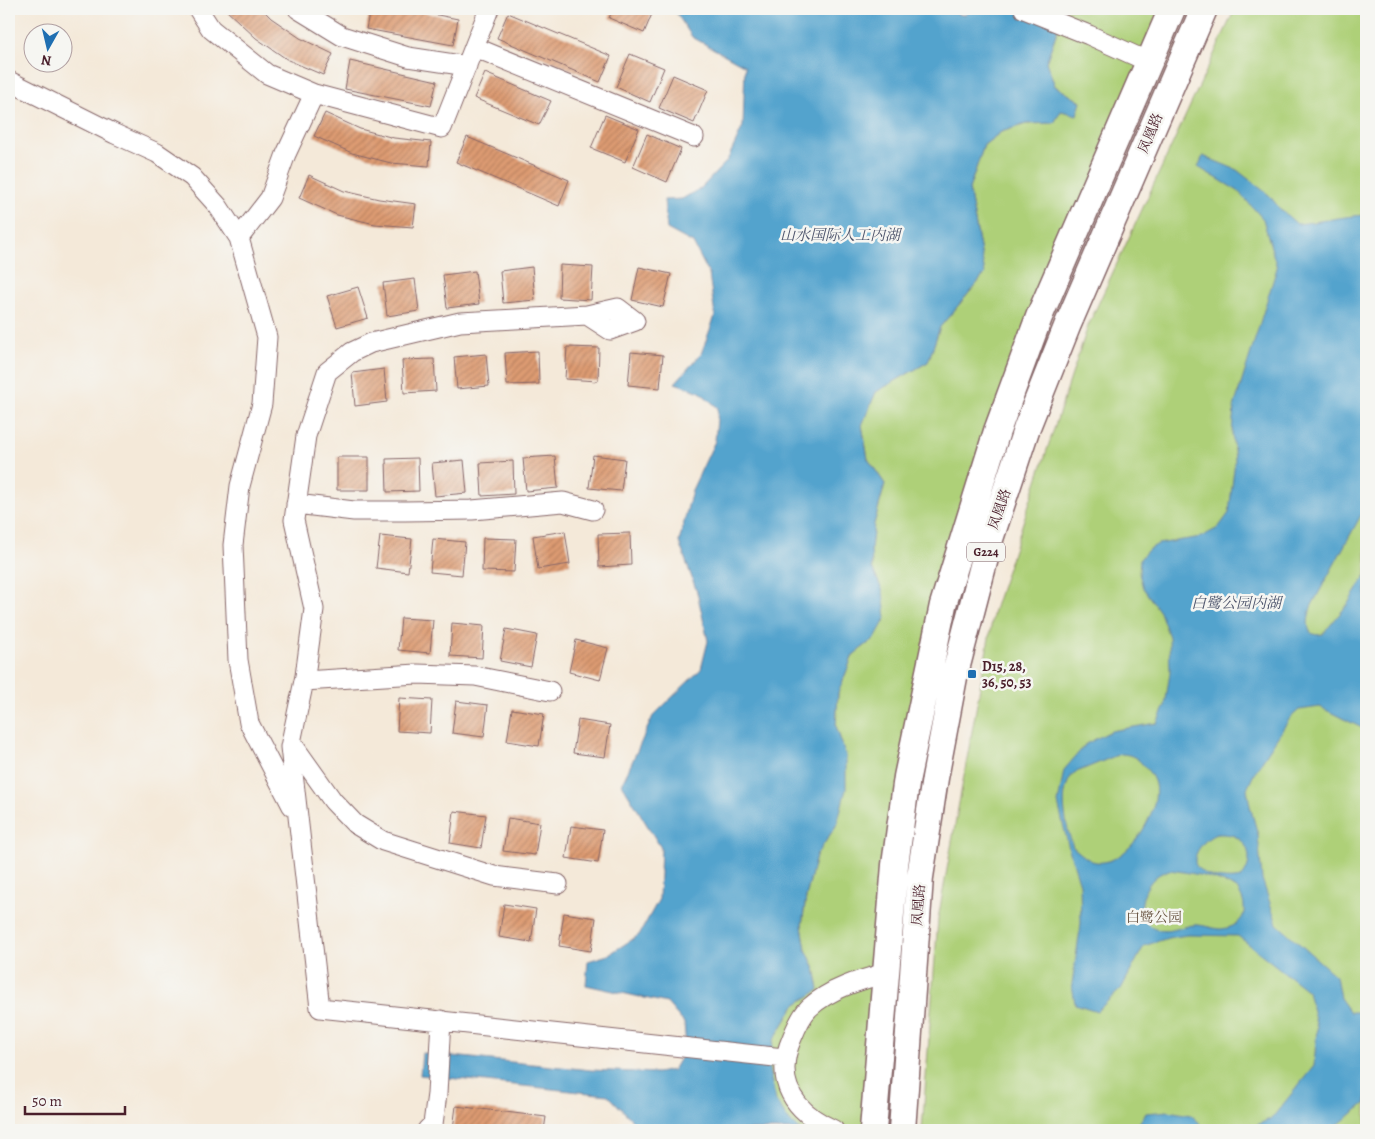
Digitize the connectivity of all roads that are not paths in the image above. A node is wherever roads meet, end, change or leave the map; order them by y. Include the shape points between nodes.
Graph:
1 (198, 9) edge
2 (298, 9) edge
3 (490, 9) edge
4 (1024, 9) edge
5 (1172, 9) edge
6 (1204, 9) edge
7 (474, 47) junction
8 (1149, 62) junction
9 (467, 66) junction
10 (9, 80) edge
11 (314, 94) junction
12 (694, 137) dead end
13 (239, 238) junction
14 (587, 315) dead end
15 (296, 504) junction
16 (593, 510) dead end
17 (304, 680) junction
18 (550, 691) dead end
19 (291, 742) junction
20 (298, 816) junction
21 (558, 884) dead end
22 (886, 973) junction
23 (441, 1020) junction
24 (784, 1058) junction
25 (427, 1130) edge
26 (834, 1130) edge
27 (873, 1130) edge
28 (902, 1130) edge

1 - 11 street via 211,29 267,74
2 - 9 street via 342,36 408,57
3 - 7 street
4 - 8 street
5 - 8 highway, 凤凰路 / G224
6 - 28 highway, 凤凰路 / G224 via 1068,324 1027,427 990,539 954,677 934,778 920,877
7 - 9 street
7 - 12 street
8 - 22 highway, 凤凰路 / G224 via 1039,317 997,431 943,605 907,777 895,865
9 - 11 street via 442,128
10 - 13 street via 157,153 192,177 218,206
11 - 13 street via 270,198
13 - 20 street via 267,337 262,404 240,486 233,545 238,660 249,723
14 - 15 street via 460,322 372,343 352,352 327,372 306,436
15 - 16 street via 354,511 405,511 472,510 563,502
15 - 17 street via 294,520 314,609
17 - 18 street via 417,674 475,676
17 - 19 street
19 - 20 street
19 - 21 street via 333,801 355,824 383,841 494,876
20 - 23 street via 320,1008
22 - 24 street via 837,990 808,1009
22 - 27 highway, 凤凰路 / G224
23 - 24 street
23 - 25 street via 434,1124
24 - 26 street via 791,1095 813,1119

